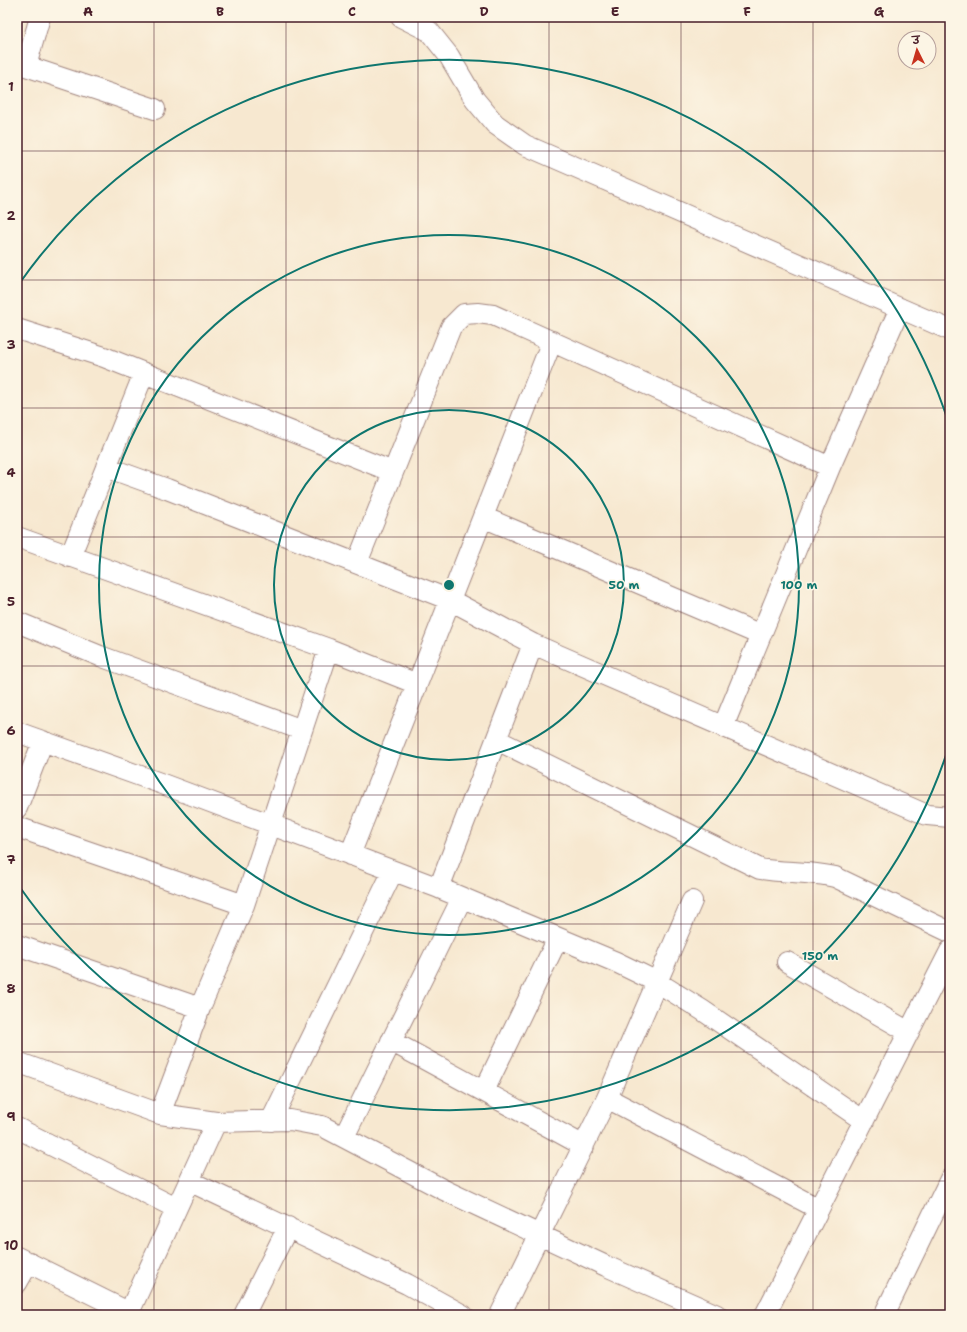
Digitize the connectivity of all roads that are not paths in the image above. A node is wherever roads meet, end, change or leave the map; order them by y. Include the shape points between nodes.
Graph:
1 (40, 17) edge
2 (401, 17) edge
3 (22, 64) edge
4 (155, 109) dead end
5 (900, 308) junction
6 (17, 329) edge
7 (950, 330) edge
8 (552, 341) junction
9 (144, 373) junction
10 (106, 467) junction
11 (830, 467) junction
12 (393, 472) junction
13 (483, 517) junction
14 (17, 537) edge
15 (70, 557) junction
16 (358, 563) junction
17 (450, 600) junction
18 (17, 622) edge
19 (761, 635) junction
20 (533, 644) junction
21 (329, 649) junction
22 (417, 684) junction
23 (723, 727) junction
24 (302, 730) junction
25 (17, 732) edge
26 (497, 740) junction
27 (43, 741) junction
28 (17, 808) edge
29 (950, 817) edge
30 (271, 825) junction
31 (17, 827) edge
32 (350, 855) junction
33 (393, 871) junction
34 (439, 888) junction
35 (462, 898) junction
36 (692, 901) dead end
37 (244, 905) junction
38 (950, 932) edge
39 (558, 938) junction
40 (17, 945) edge
41 (950, 951) edge
42 (788, 962) dead end
43 (657, 982) junction
44 (200, 1008) junction
45 (908, 1032) junction
46 (392, 1041) junction
47 (17, 1062) edge
48 (484, 1091) junction
49 (607, 1098) junction
50 (160, 1114) junction
51 (271, 1121) junction
52 (864, 1121) junction
53 (216, 1122) junction
54 (17, 1128) edge
55 (344, 1137) junction
56 (584, 1146) junction
57 (950, 1179) edge
58 (189, 1181) junction
59 (176, 1208) junction
60 (819, 1209) junction
61 (288, 1227) junction
62 (540, 1235) junction
63 (23, 1259) edge
64 (17, 1283) edge
65 (129, 1314) edge
66 (244, 1315) edge
67 (463, 1315) edge
68 (500, 1315) edge
69 (717, 1315) edge
70 (765, 1315) edge
71 (884, 1315) edge

1 - 3 street
2 - 5 street via 429,31 449,56 475,100 495,124 525,145
3 - 4 street
5 - 7 street
5 - 11 street
6 - 9 street via 104,357
8 - 11 street
8 - 12 street via 493,315 464,314 451,327
8 - 13 street
9 - 10 street
9 - 12 street
10 - 15 street
10 - 16 street
11 - 19 street
12 - 16 street
13 - 17 street
13 - 19 street
14 - 15 street
15 - 21 street
16 - 17 street
17 - 20 street
17 - 22 street
18 - 24 street via 100,656
19 - 23 street
20 - 23 street
20 - 26 street
21 - 22 street
21 - 24 street
22 - 32 street
23 - 29 street via 927,814
24 - 30 street
25 - 27 street
26 - 34 street
26 - 38 street via 760,869 782,873 819,873 835,878
27 - 28 street
27 - 30 street
30 - 32 street
30 - 37 street
31 - 37 street
32 - 33 street
33 - 34 street
33 - 51 street
34 - 35 street
35 - 39 street
35 - 46 street
36 - 43 street
37 - 44 street
39 - 43 street
39 - 48 street
40 - 44 street
41 - 45 street
42 - 45 street
43 - 49 street
43 - 52 street via 743,1037
44 - 50 street
45 - 52 street
46 - 48 street
46 - 55 street
47 - 50 street
48 - 56 street
49 - 56 street
49 - 60 street
50 - 53 street
51 - 53 street
51 - 55 street via 290,1120 322,1126
52 - 60 street
53 - 58 street
54 - 59 street
55 - 62 street via 444,1190
56 - 62 street
57 - 71 street
58 - 59 street
58 - 61 street
59 - 65 street
60 - 70 street
61 - 66 street
61 - 67 street via 407,1284
62 - 68 street
62 - 69 street
63 - 64 street
63 - 65 street

